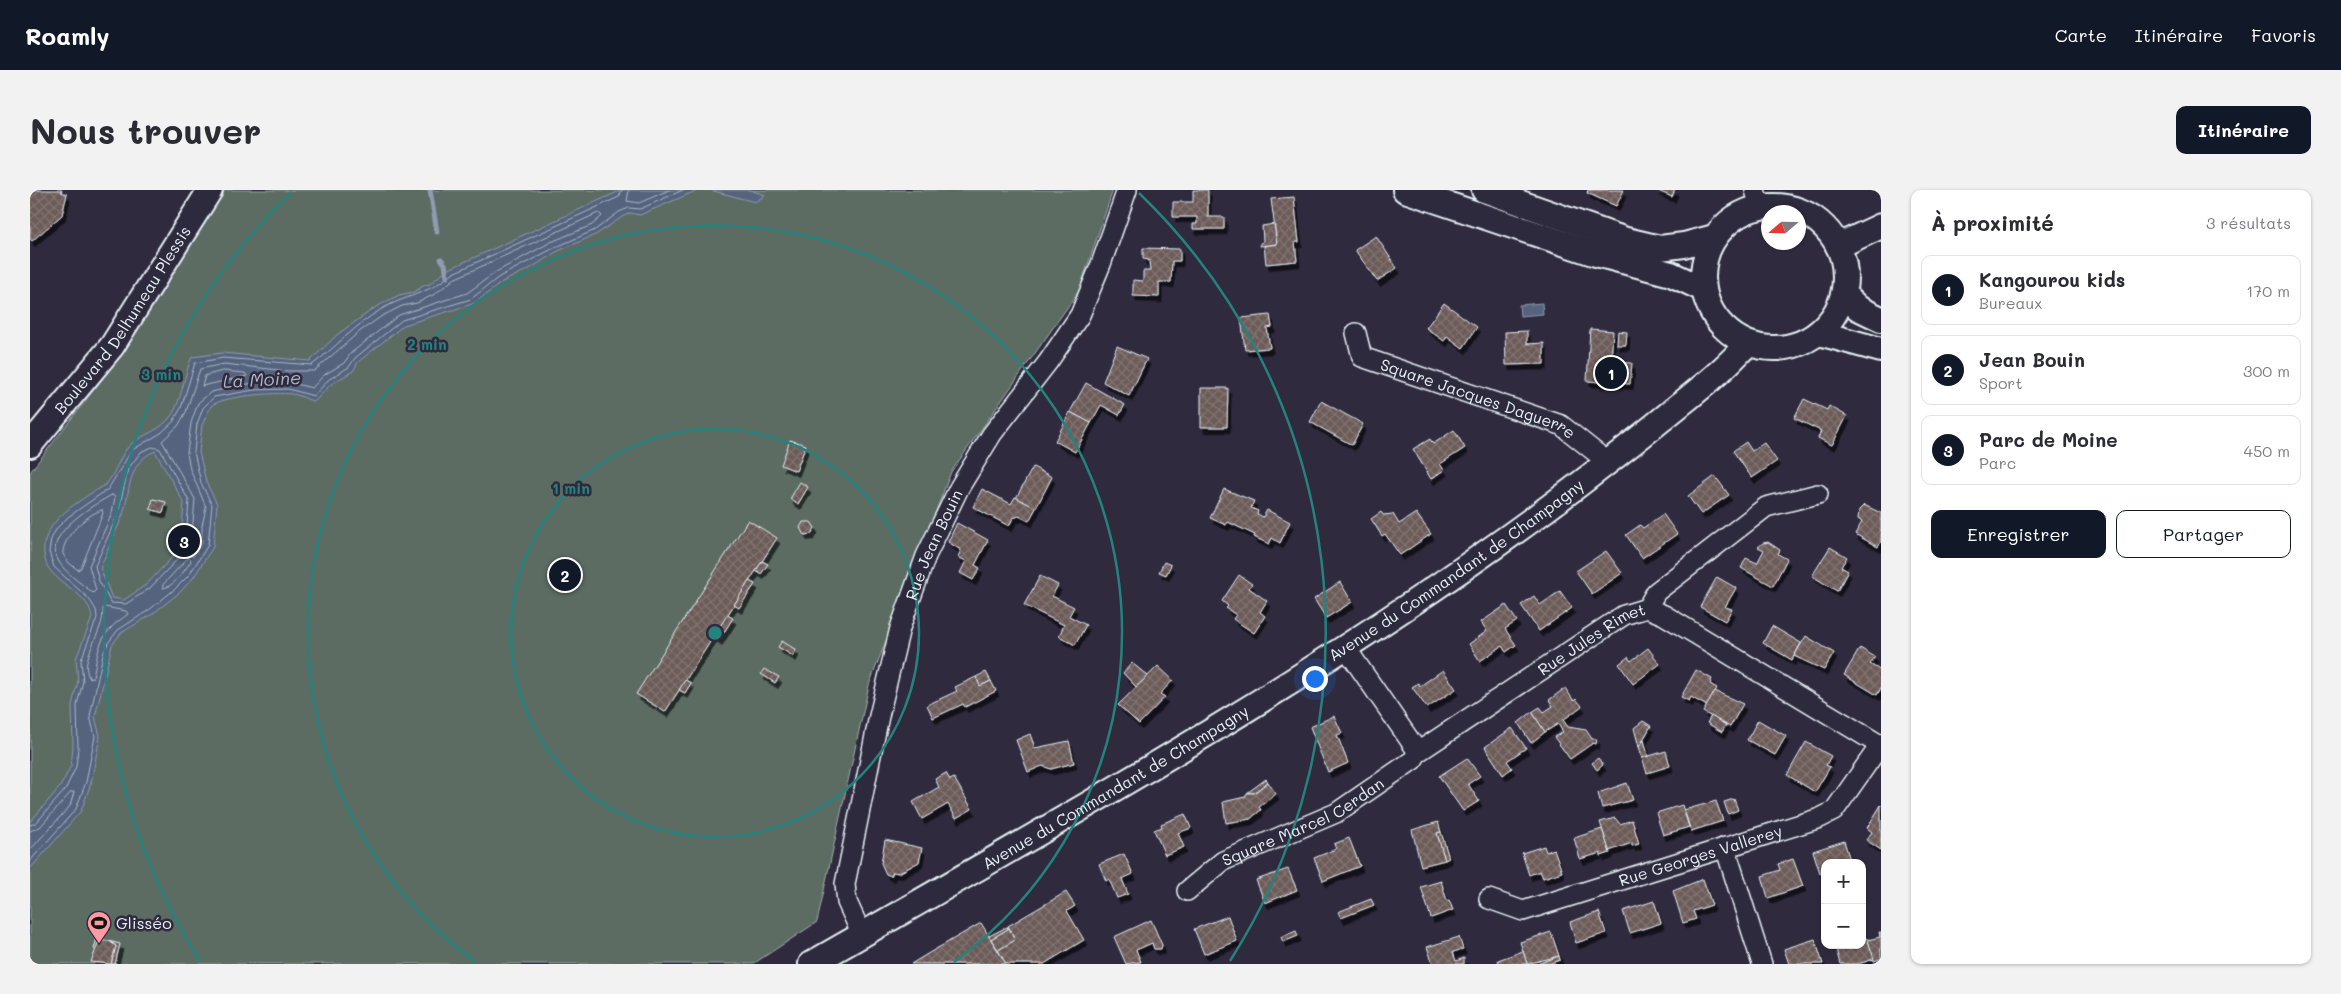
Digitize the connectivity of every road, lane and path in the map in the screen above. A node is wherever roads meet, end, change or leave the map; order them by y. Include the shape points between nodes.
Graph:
1 (210, 190) edge
2 (1127, 190) edge
3 (1406, 190) edge
4 (1484, 190) edge
5 (1757, 198) edge
6 (1881, 226) edge
7 (1714, 237) junction
8 (1838, 246) junction
9 (1703, 289) junction
10 (1844, 294) junction
11 (1881, 318) edge
12 (1356, 333) dead end
13 (1819, 333) junction
14 (1746, 344) junction
15 (1881, 350) edge
16 (30, 445) edge
17 (1609, 463) junction
18 (1818, 494) dead end
19 (1647, 608) junction
20 (1346, 648) junction
21 (1880, 744) edge
22 (1418, 752) junction
23 (1725, 847) junction
24 (1187, 891) dead end
25 (1489, 899) dead end
26 (862, 935) junction
27 (811, 964) edge
28 (1762, 964) edge

1 - 16 main road, Boulevard Delhumeau Plessis via 112,346
2 - 26 street, Rue Jean Bouin via 1080,314 959,488 922,565 898,637 845,884 849,908
3 - 9 main road via 1596,254 1671,274
4 - 7 main road via 1626,240 1660,248
5 - 7 main road
5 - 8 main road via 1806,213 1825,227
6 - 8 main road
7 - 9 main road via 1704,262
8 - 10 main road via 1845,270
9 - 14 main road via 1711,312 1726,331
10 - 11 main road via 1858,308
10 - 13 main road via 1835,316
12 - 17 street, Square Jacques Daguerre via 1362,357 1561,425
13 - 14 main road via 1803,344 1784,349
13 - 15 main road
14 - 17 main road, Avenue du Commandant de Champagny via 1727,367
17 - 20 main road, Avenue du Commandant de Champagny via 1510,536
18 - 19 street via 1766,507 1656,592
19 - 21 street, Rue Jules Rimet via 1664,615
19 - 22 street, Rue Jules Rimet via 1624,614
20 - 22 street
20 - 26 main road, Avenue du Commandant de Champagny via 1059,823
21 - 23 street, Rue Georges Vallerey via 1834,811
22 - 24 street, Square Marcel Cerdan via 1413,760 1336,813 1223,860
23 - 25 street, Rue Georges Vallerey via 1524,910
23 - 28 street
26 - 27 main road, Avenue du Commandant de Champagny

